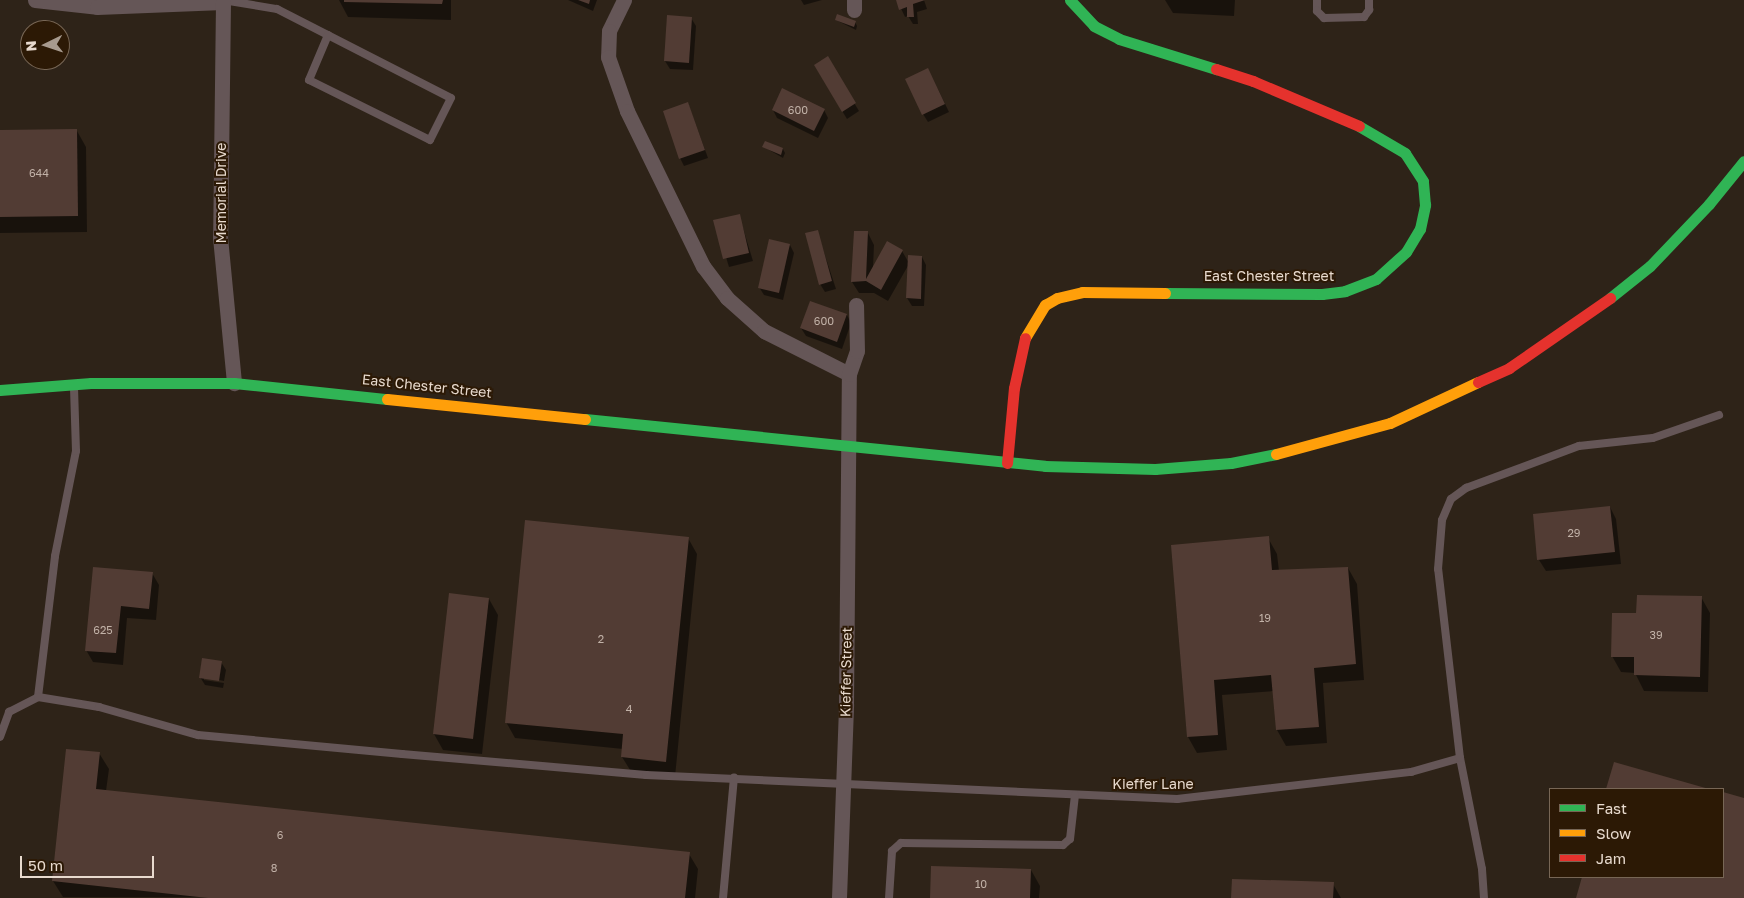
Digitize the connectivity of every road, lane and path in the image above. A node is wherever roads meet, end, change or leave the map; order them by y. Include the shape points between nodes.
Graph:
1 (35, 0) edge
2 (624, 0) edge
3 (1070, 0) edge
4 (1317, 0) edge
5 (1369, 0) edge
6 (223, 1) edge
7 (328, 35) junction
8 (1744, 161) edge
9 (856, 305) dead end
10 (849, 374) junction
11 (74, 384) junction
12 (234, 384) junction
13 (0, 390) edge
14 (1719, 415) dead end
15 (850, 447) junction
16 (1007, 463) junction
17 (38, 697) junction
18 (0, 737) edge
19 (1460, 758) junction
20 (734, 778) junction
21 (843, 782) junction
22 (1075, 795) junction
23 (723, 898) edge
24 (839, 898) edge
25 (889, 898) edge
26 (1484, 898) edge

1 - 6 street via 96,7
2 - 10 street via 609,31 608,57 627,110 703,266 727,298 764,331
3 - 16 main road, East Chester Street via 1094,26 1119,39 1261,84 1368,130 1413,162 1423,181 1425,205 1420,229 1406,252 1376,279 1345,291 1322,294 1082,292 1057,298 1045,305 1026,335 1014,388
4 - 5 lane via 1316,11 1324,18 1364,17 1369,10
6 - 7 lane via 277,9
6 - 12 street, Memorial Drive via 220,237
7 - 7 lane via 450,98 430,140 309,80
8 - 16 main road, East Chester Street via 1679,237 1618,293 1549,344 1509,368 1422,410 1349,436 1230,462 1120,470
9 - 10 street via 858,351
10 - 15 street, Kieffer Street
11 - 12 main road, East Chester Street
11 - 13 main road, East Chester Street
11 - 17 lane via 76,451 55,556
12 - 15 main road, East Chester Street
14 - 19 lane via 1653,438 1579,446 1466,488 1452,499 1442,520 1438,569
15 - 16 main road, East Chester Street
15 - 21 street, Kieffer Street
17 - 18 lane via 9,712
17 - 20 lane, Kieffer Lane via 99,707 198,735 636,774
19 - 22 lane, Kieffer Lane via 1411,772 1208,797
19 - 26 lane via 1482,869
20 - 21 lane, Kieffer Lane
20 - 23 lane
21 - 22 lane, Kieffer Lane
21 - 24 street, Kieffer Street
22 - 25 lane via 1070,839 1062,845 900,842 892,851

